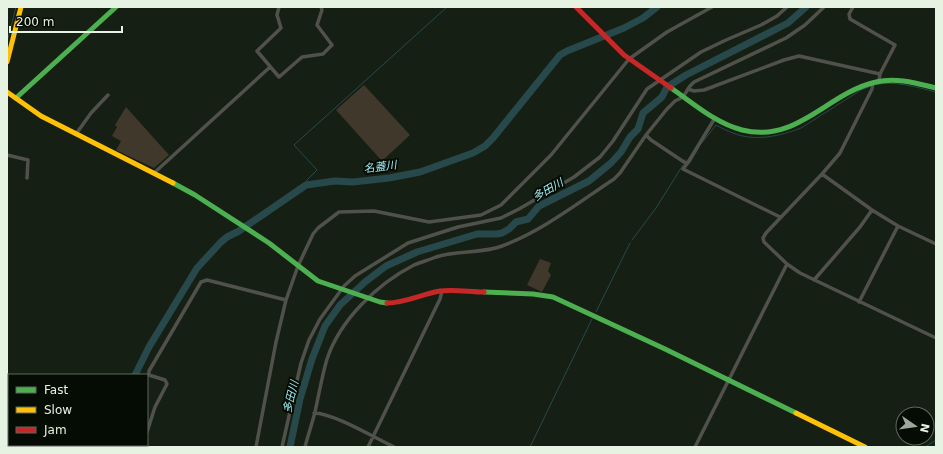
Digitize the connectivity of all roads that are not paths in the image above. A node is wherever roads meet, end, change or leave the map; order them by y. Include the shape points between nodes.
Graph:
1 (21, 7) edge
2 (116, 7) edge
3 (279, 7) edge
4 (321, 7) edge
5 (576, 7) edge
6 (712, 7) edge
7 (787, 7) edge
8 (824, 7) edge
9 (853, 7) edge
10 (629, 59) junction
11 (7, 62) edge
12 (270, 67) junction
13 (880, 74) junction
14 (661, 82) junction
15 (874, 83) junction
16 (936, 88) edge
17 (688, 89) junction
18 (12, 95) edge
19 (108, 95) dead end
20 (682, 96) junction
21 (715, 118) junction
22 (76, 134) junction
23 (646, 135) junction
24 (7, 155) edge
25 (686, 164) junction
26 (154, 173) junction
27 (822, 174) junction
28 (28, 178) dead end
29 (872, 210) junction
30 (780, 217) junction
31 (898, 226) junction
32 (936, 244) edge
33 (786, 264) junction
34 (298, 266) junction
35 (814, 280) junction
36 (343, 290) junction
37 (442, 291) junction
38 (368, 298) junction
39 (286, 300) junction
40 (860, 302) junction
41 (936, 338) edge
42 (728, 380) junction
43 (314, 413) junction
44 (148, 429) edge
45 (373, 437) junction
46 (256, 447) edge
47 (282, 447) edge
48 (305, 447) edge
49 (368, 447) edge
50 (394, 447) edge
51 (696, 447) edge
52 (865, 447) edge

1 - 11 street
2 - 18 street
3 - 12 street via 277,16 281,28 257,51
4 - 12 street via 317,25 332,45 323,54 302,57 281,77
5 - 10 street
6 - 10 street via 667,32
7 - 14 street via 761,25 701,52
8 - 17 street via 786,38 694,82
9 - 13 street via 849,14 850,19 895,44
10 - 14 street
10 - 34 street via 551,155 501,205 481,215 429,222 374,211 339,212 315,232
12 - 26 street
13 - 15 street
13 - 17 street via 799,56 704,90
14 - 20 street
14 - 36 street via 647,89 600,157 574,177 501,218 408,243 355,276
15 - 16 street via 904,80
15 - 21 street via 859,86 800,122 781,130 747,131
15 - 27 street via 840,153
17 - 20 street
18 - 22 street via 41,116
19 - 22 street
20 - 21 street
20 - 23 street via 667,109
21 - 25 street
22 - 26 street
23 - 25 street
23 - 38 street via 614,179 525,236 500,246 439,256 415,265
24 - 28 street via 28,160
25 - 30 street via 683,169
26 - 34 street via 248,228
27 - 29 street
27 - 30 street
29 - 31 street
29 - 35 street
30 - 33 street via 763,238
31 - 32 street
31 - 40 street
33 - 35 street
33 - 42 street
34 - 36 street via 327,286
34 - 39 street
35 - 40 street
36 - 38 street
36 - 47 street via 320,318 305,348
37 - 38 street via 396,303
37 - 42 street via 553,297
37 - 45 street
38 - 43 street via 351,316 335,341 322,376
39 - 44 street via 206,280 201,282 148,371 149,375 165,380 167,384 155,407
39 - 46 street
40 - 41 street
42 - 51 street
42 - 52 street
43 - 45 street via 322,413
43 - 48 street
45 - 49 street
45 - 50 street

